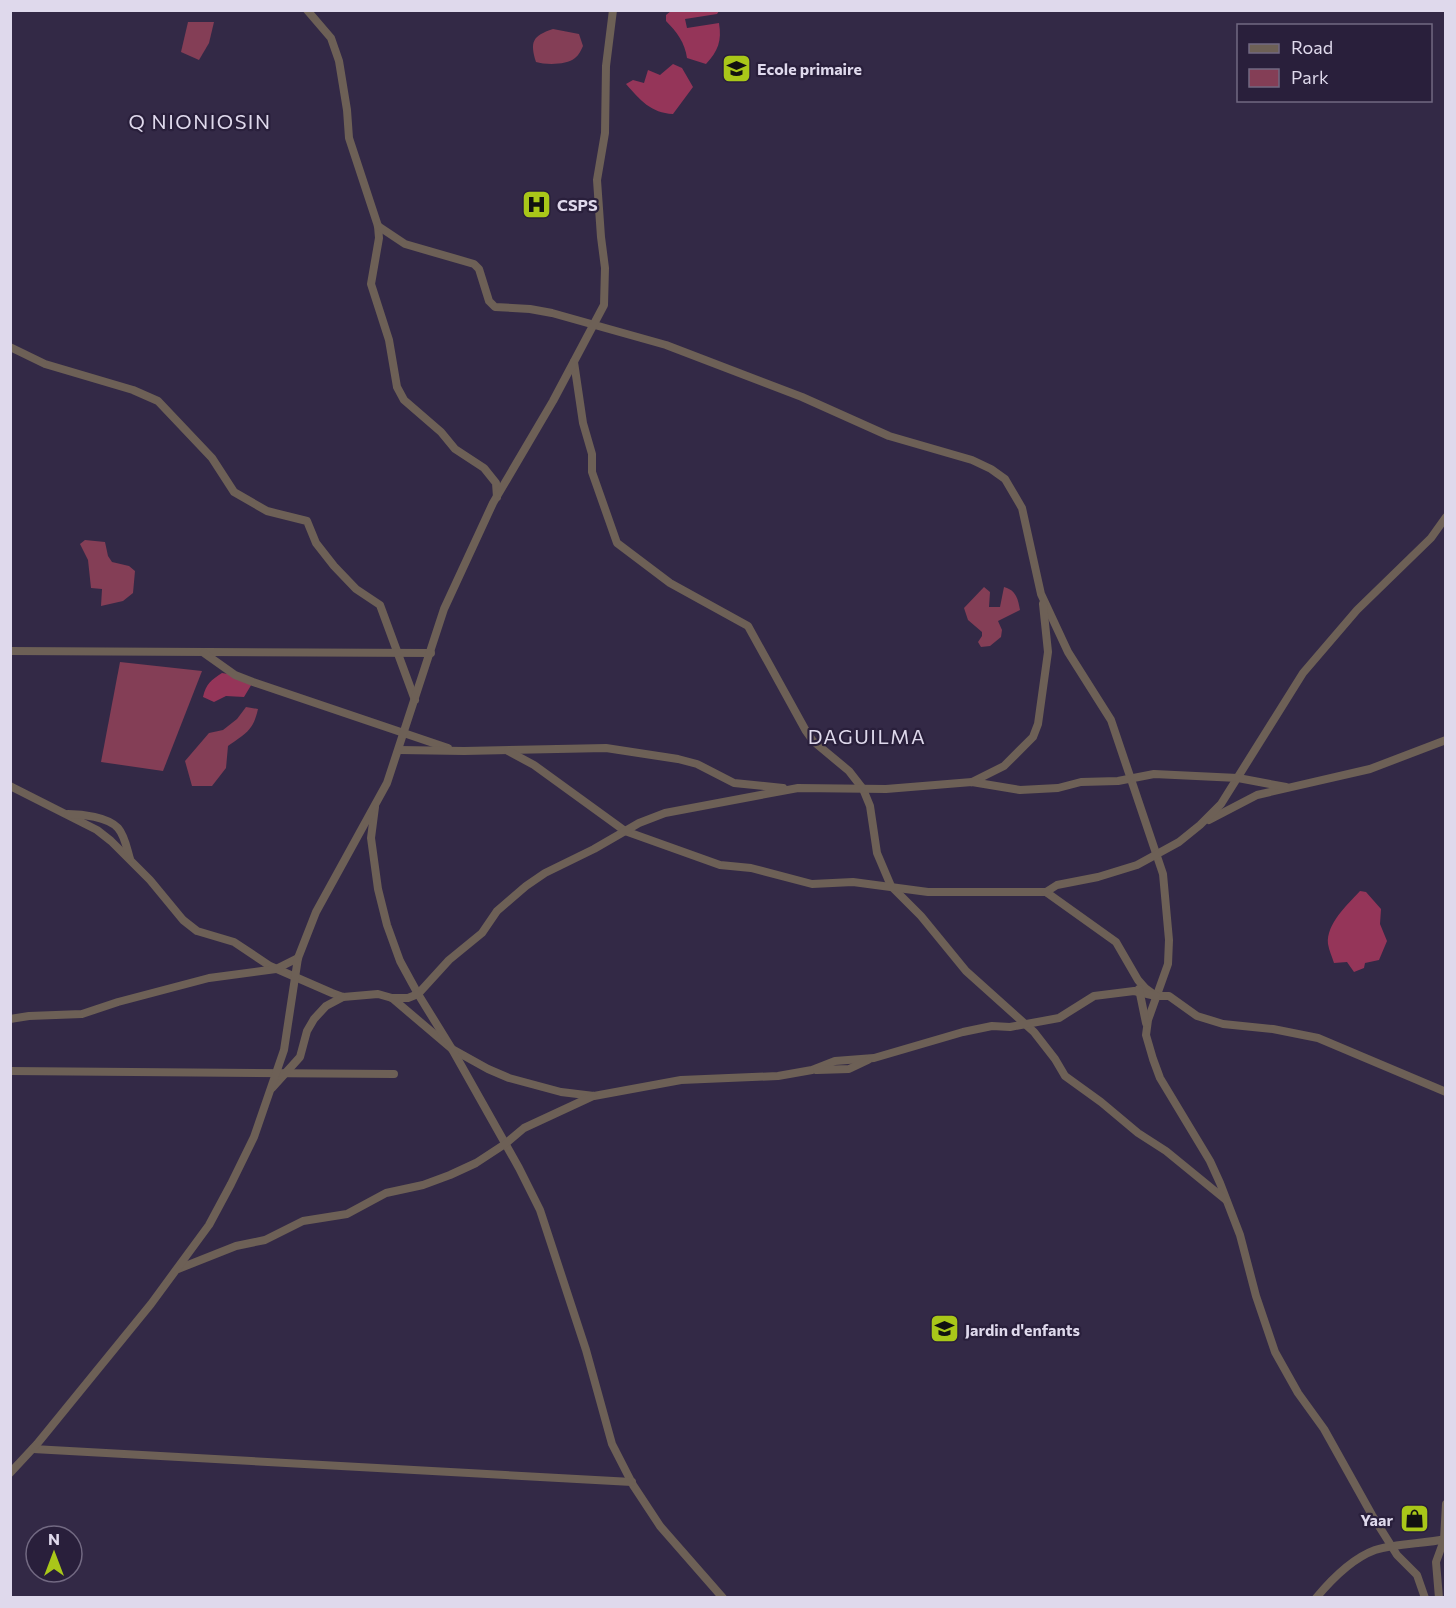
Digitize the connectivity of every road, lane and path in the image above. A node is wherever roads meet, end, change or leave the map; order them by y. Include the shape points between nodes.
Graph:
1 (308, 10) edge
2 (613, 10) edge
3 (378, 226) junction
4 (595, 325) junction
5 (10, 347) edge
6 (574, 362) junction
7 (496, 497) junction
8 (1446, 517) edge
9 (1041, 594) junction
10 (10, 651) edge
11 (202, 652) junction
12 (398, 652) junction
13 (431, 652) junction
14 (415, 701) junction
15 (404, 732) junction
16 (1446, 740) edge
17 (399, 750) junction
18 (456, 751) junction
19 (508, 751) junction
20 (1238, 778) junction
21 (1131, 779) junction
22 (972, 782) junction
23 (10, 786) edge
24 (1286, 787) junction
25 (798, 788) junction
26 (863, 789) junction
27 (375, 805) junction
28 (65, 814) junction
29 (1200, 825) junction
30 (625, 831) junction
31 (1155, 856) junction
32 (130, 860) junction
33 (891, 886) junction
34 (1046, 892) junction
35 (298, 958) junction
36 (276, 969) junction
37 (1134, 974) junction
38 (295, 977) junction
39 (1140, 992) junction
40 (418, 994) junction
41 (1156, 996) junction
42 (343, 997) junction
43 (392, 998) junction
44 (10, 1019) edge
45 (1026, 1024) junction
46 (1147, 1028) junction
47 (452, 1049) junction
48 (10, 1071) edge
49 (276, 1073) junction
50 (287, 1073) junction
51 (394, 1074) dead end
52 (270, 1090) junction
53 (1446, 1092) edge
54 (594, 1096) junction
55 (505, 1144) junction
56 (1227, 1200) junction
57 (176, 1270) junction
58 (33, 1449) junction
59 (12, 1470) edge
60 (632, 1482) junction
61 (1446, 1504) edge
62 (1445, 1540) edge
63 (1392, 1547) junction
64 (723, 1598) edge
65 (1316, 1598) edge
66 (1425, 1598) edge
67 (1439, 1598) edge

1 - 3 street via 331,38 339,61 348,138
2 - 4 street via 606,66 605,134 597,180 605,268 604,305
3 - 4 street via 405,244 474,264 489,302 495,307 530,309
3 - 7 street via 371,284 389,340 397,387 404,400 455,448 484,468 496,483
4 - 6 street
4 - 9 street via 689,353 889,436 992,469 1005,479 1022,508
5 - 12 street via 45,364 158,401 212,458 234,492 267,511 307,521 316,543 334,566 356,589 380,605
6 - 7 street
6 - 26 street via 592,472 617,543 670,584 748,626 813,741 849,771
7 - 13 street via 444,609
8 - 20 street via 1431,538 1357,610 1303,673
9 - 21 street via 1068,652 1111,720
9 - 22 street via 1048,652 1038,724 1033,737 1004,766
10 - 11 street
11 - 12 street
11 - 15 street via 235,675
12 - 13 street
12 - 14 street
13 - 14 street
14 - 15 street
15 - 17 street
15 - 18 street
16 - 24 street via 1370,769
17 - 18 street
17 - 27 street
18 - 19 street
19 - 25 street via 606,748 697,764 734,783
19 - 30 street via 534,765
20 - 21 street via 1154,774
20 - 24 street
20 - 29 street via 1221,804
21 - 22 street via 1020,790
21 - 31 street
22 - 26 street
23 - 28 street
24 - 29 street via 1257,795
25 - 26 street
25 - 30 street via 665,813
26 - 33 street via 870,806 877,853
27 - 35 street via 316,912
27 - 40 street via 371,838 378,889 400,961
28 - 32 street via 97,830
28 - 32 street via 89,814 117,826
29 - 31 street
30 - 33 street via 720,865 751,868 812,884 853,882
30 - 40 street via 526,886
31 - 34 street via 1098,877 1057,885
31 - 41 street via 1163,874 1169,940 1168,964
32 - 36 street via 197,931 234,942
33 - 34 street via 928,892
33 - 45 street via 968,973
34 - 37 street via 1116,942
35 - 36 street
35 - 38 street
36 - 38 street
36 - 44 street via 209,978 82,1014
37 - 39 street
37 - 41 street
38 - 42 street
38 - 49 street via 284,1050
39 - 41 street
39 - 45 street via 1094,996 1059,1018
39 - 46 street
40 - 43 street
40 - 47 street
41 - 46 street
41 - 53 street via 1170,996 1197,1016 1223,1024 1318,1038
42 - 43 street via 378,994
42 - 50 street via 314,1018 300,1058
43 - 47 street
45 - 54 street via 963,1032 874,1058 835,1061 778,1076 681,1080
45 - 56 street via 1065,1076
46 - 56 street via 1160,1078 1210,1161
47 - 54 street via 509,1078
47 - 55 street
48 - 49 street
49 - 50 street
49 - 52 street
50 - 51 street
50 - 52 street
52 - 57 street via 254,1137 231,1184 209,1225
54 - 55 street via 524,1128
55 - 57 street via 450,1175 386,1193 346,1214 303,1221 266,1240 236,1246
55 - 60 street via 540,1210 612,1443
56 - 63 street via 1275,1352
57 - 58 street
58 - 59 street
58 - 60 street
60 - 64 street via 660,1526
61 - 62 street
62 - 63 street
62 - 67 street via 1436,1562
63 - 65 street via 1362,1557
63 - 66 street via 1417,1575

